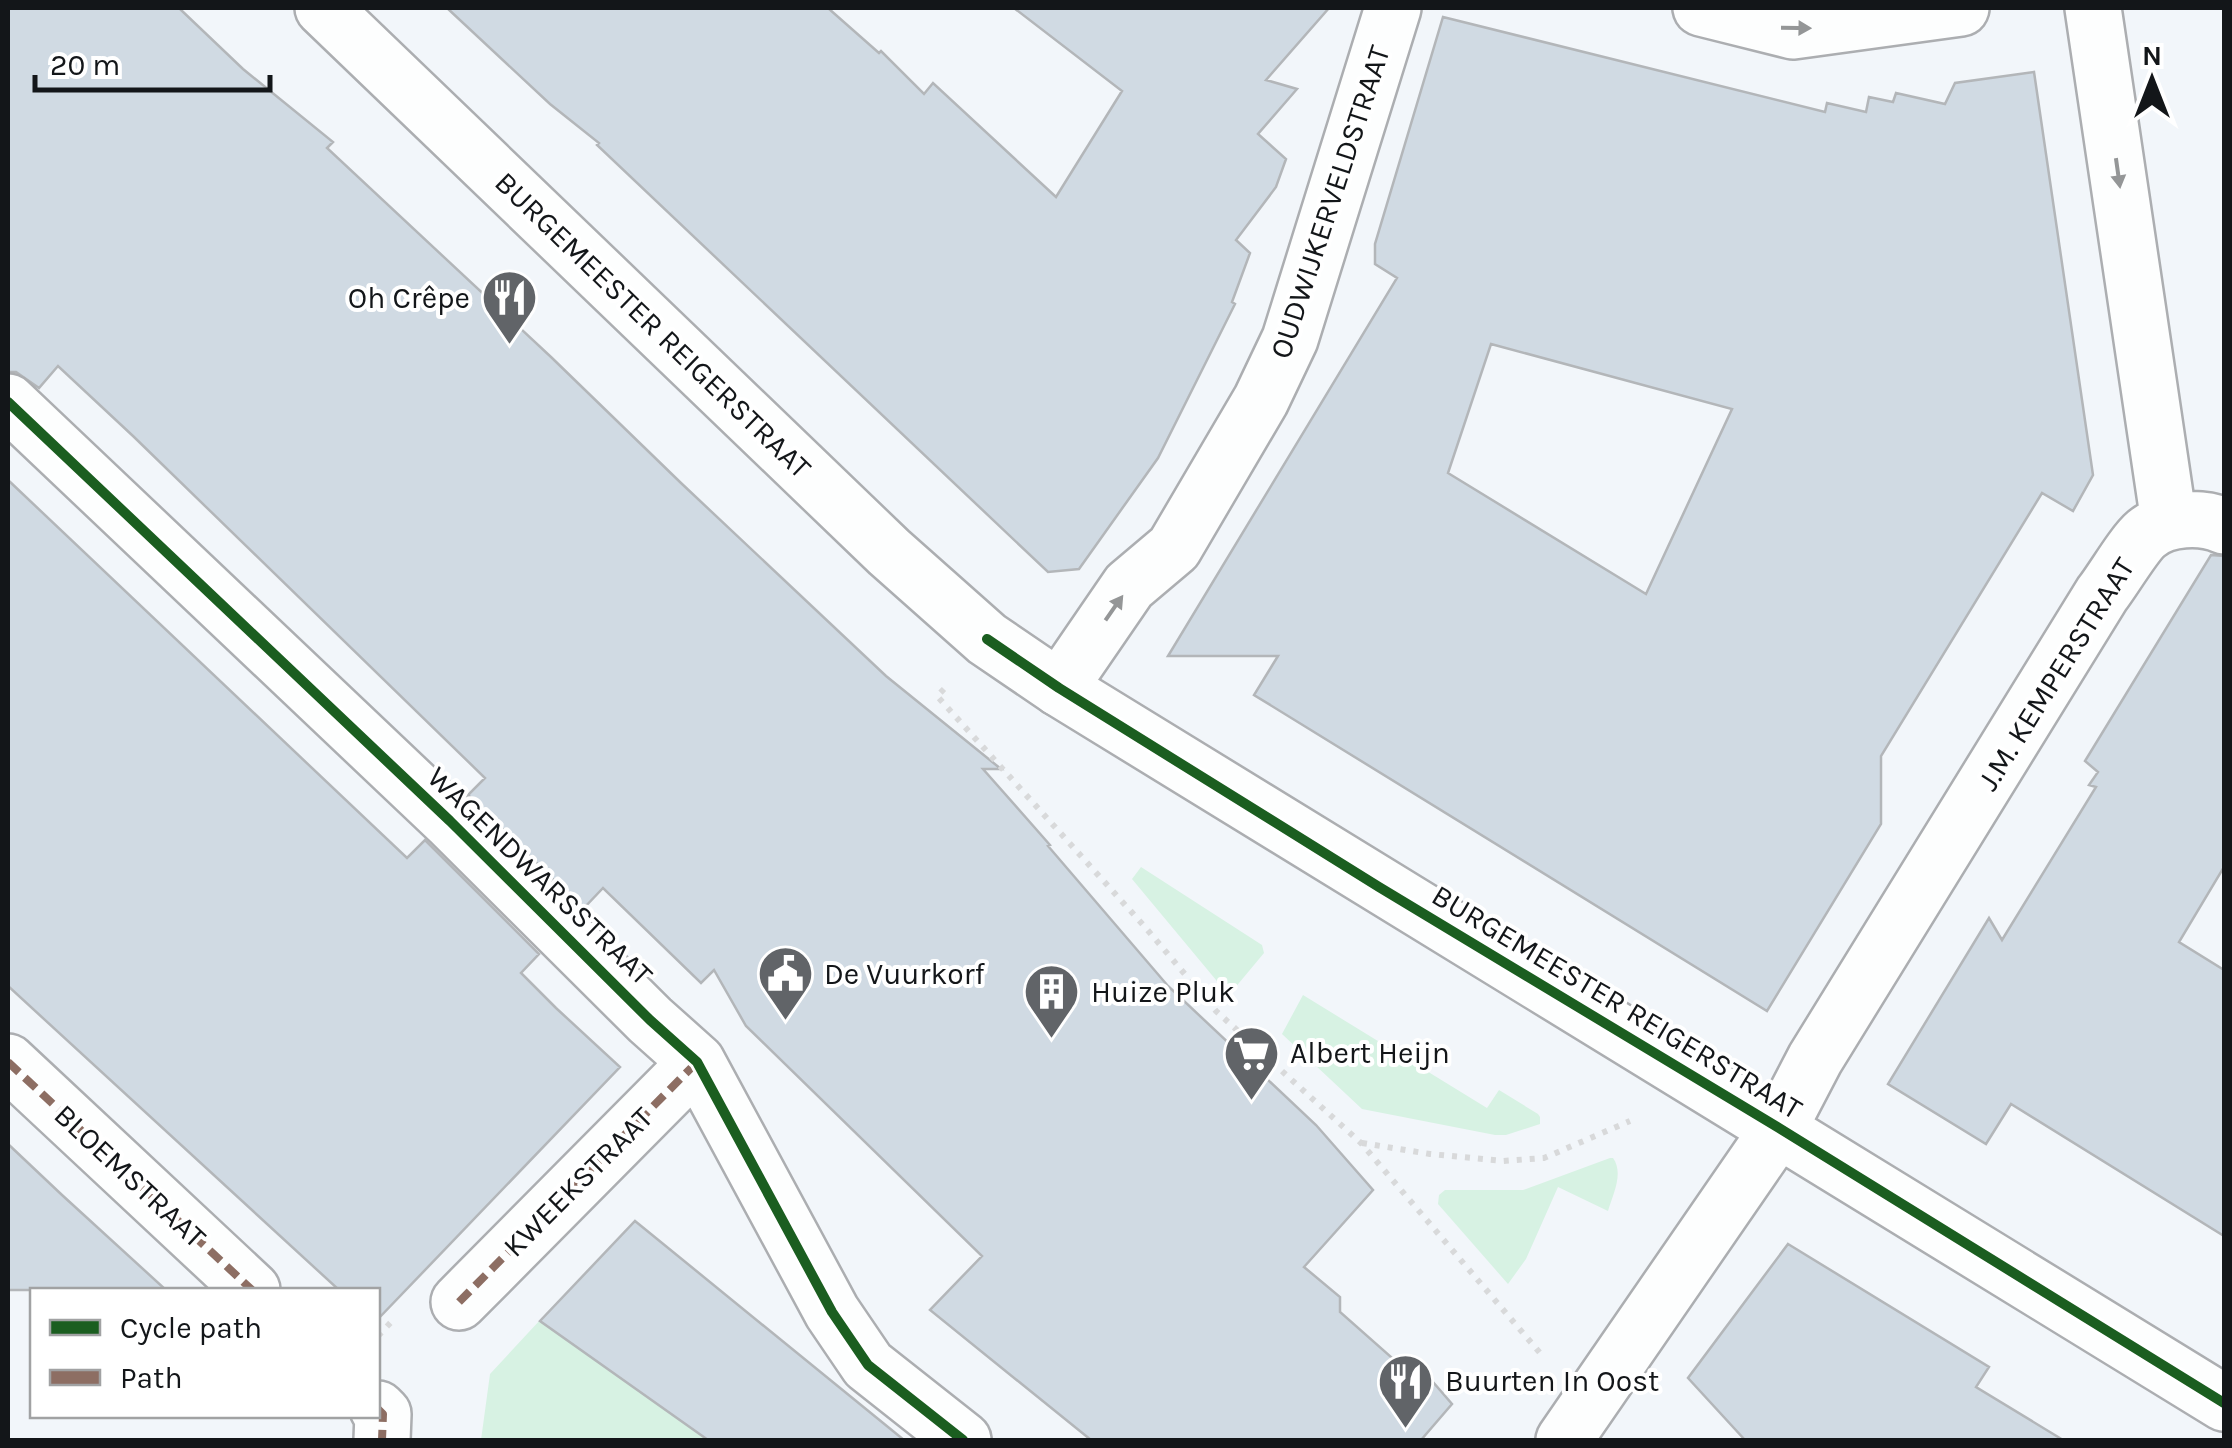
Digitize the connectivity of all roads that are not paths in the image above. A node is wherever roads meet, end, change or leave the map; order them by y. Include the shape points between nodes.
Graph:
1 (322, 8) edge
2 (1393, 8) edge
3 (1701, 8) edge
4 (1961, 8) edge
5 (2093, 8) edge
6 (8, 402) edge
7 (2169, 522) junction
8 (2224, 526) edge
9 (1059, 688) junction
10 (8, 1062) edge
11 (697, 1062) junction
12 (1779, 1128) junction
13 (250, 1288) edge
14 (459, 1302) dead end
15 (2224, 1404) edge
16 (380, 1411) edge
17 (1589, 1430) edge
18 (382, 1440) edge
19 (963, 1440) edge

1 - 9 street, BURGEMEESTER REIGERSTRAAT via 875,539 987,638
9 -> 2 street, OUDWIJKERVELDSTRAAT via 1129,586 1174,548 1261,400 1290,340
3 -> 4 street via 1792,31
5 -> 7 street
6 - 11 street, WAGENDWARSSTRAAT
7 - 8 street
7 - 12 street, J.M. KEMPERSTRAAT via 2146,534 2102,594
9 - 12 street, BURGEMEESTER REIGERSTRAAT
10 - 13 street, BLOEMSTRAAT
11 - 14 street, KWEEKSTRAAT
11 - 19 street, WAGENDWARSSTRAAT via 832,1312 868,1365
12 - 15 street, BURGEMEESTER REIGERSTRAAT
12 - 17 street, BURGEMEESTER REIGERSTRAAT
16 - 18 street

